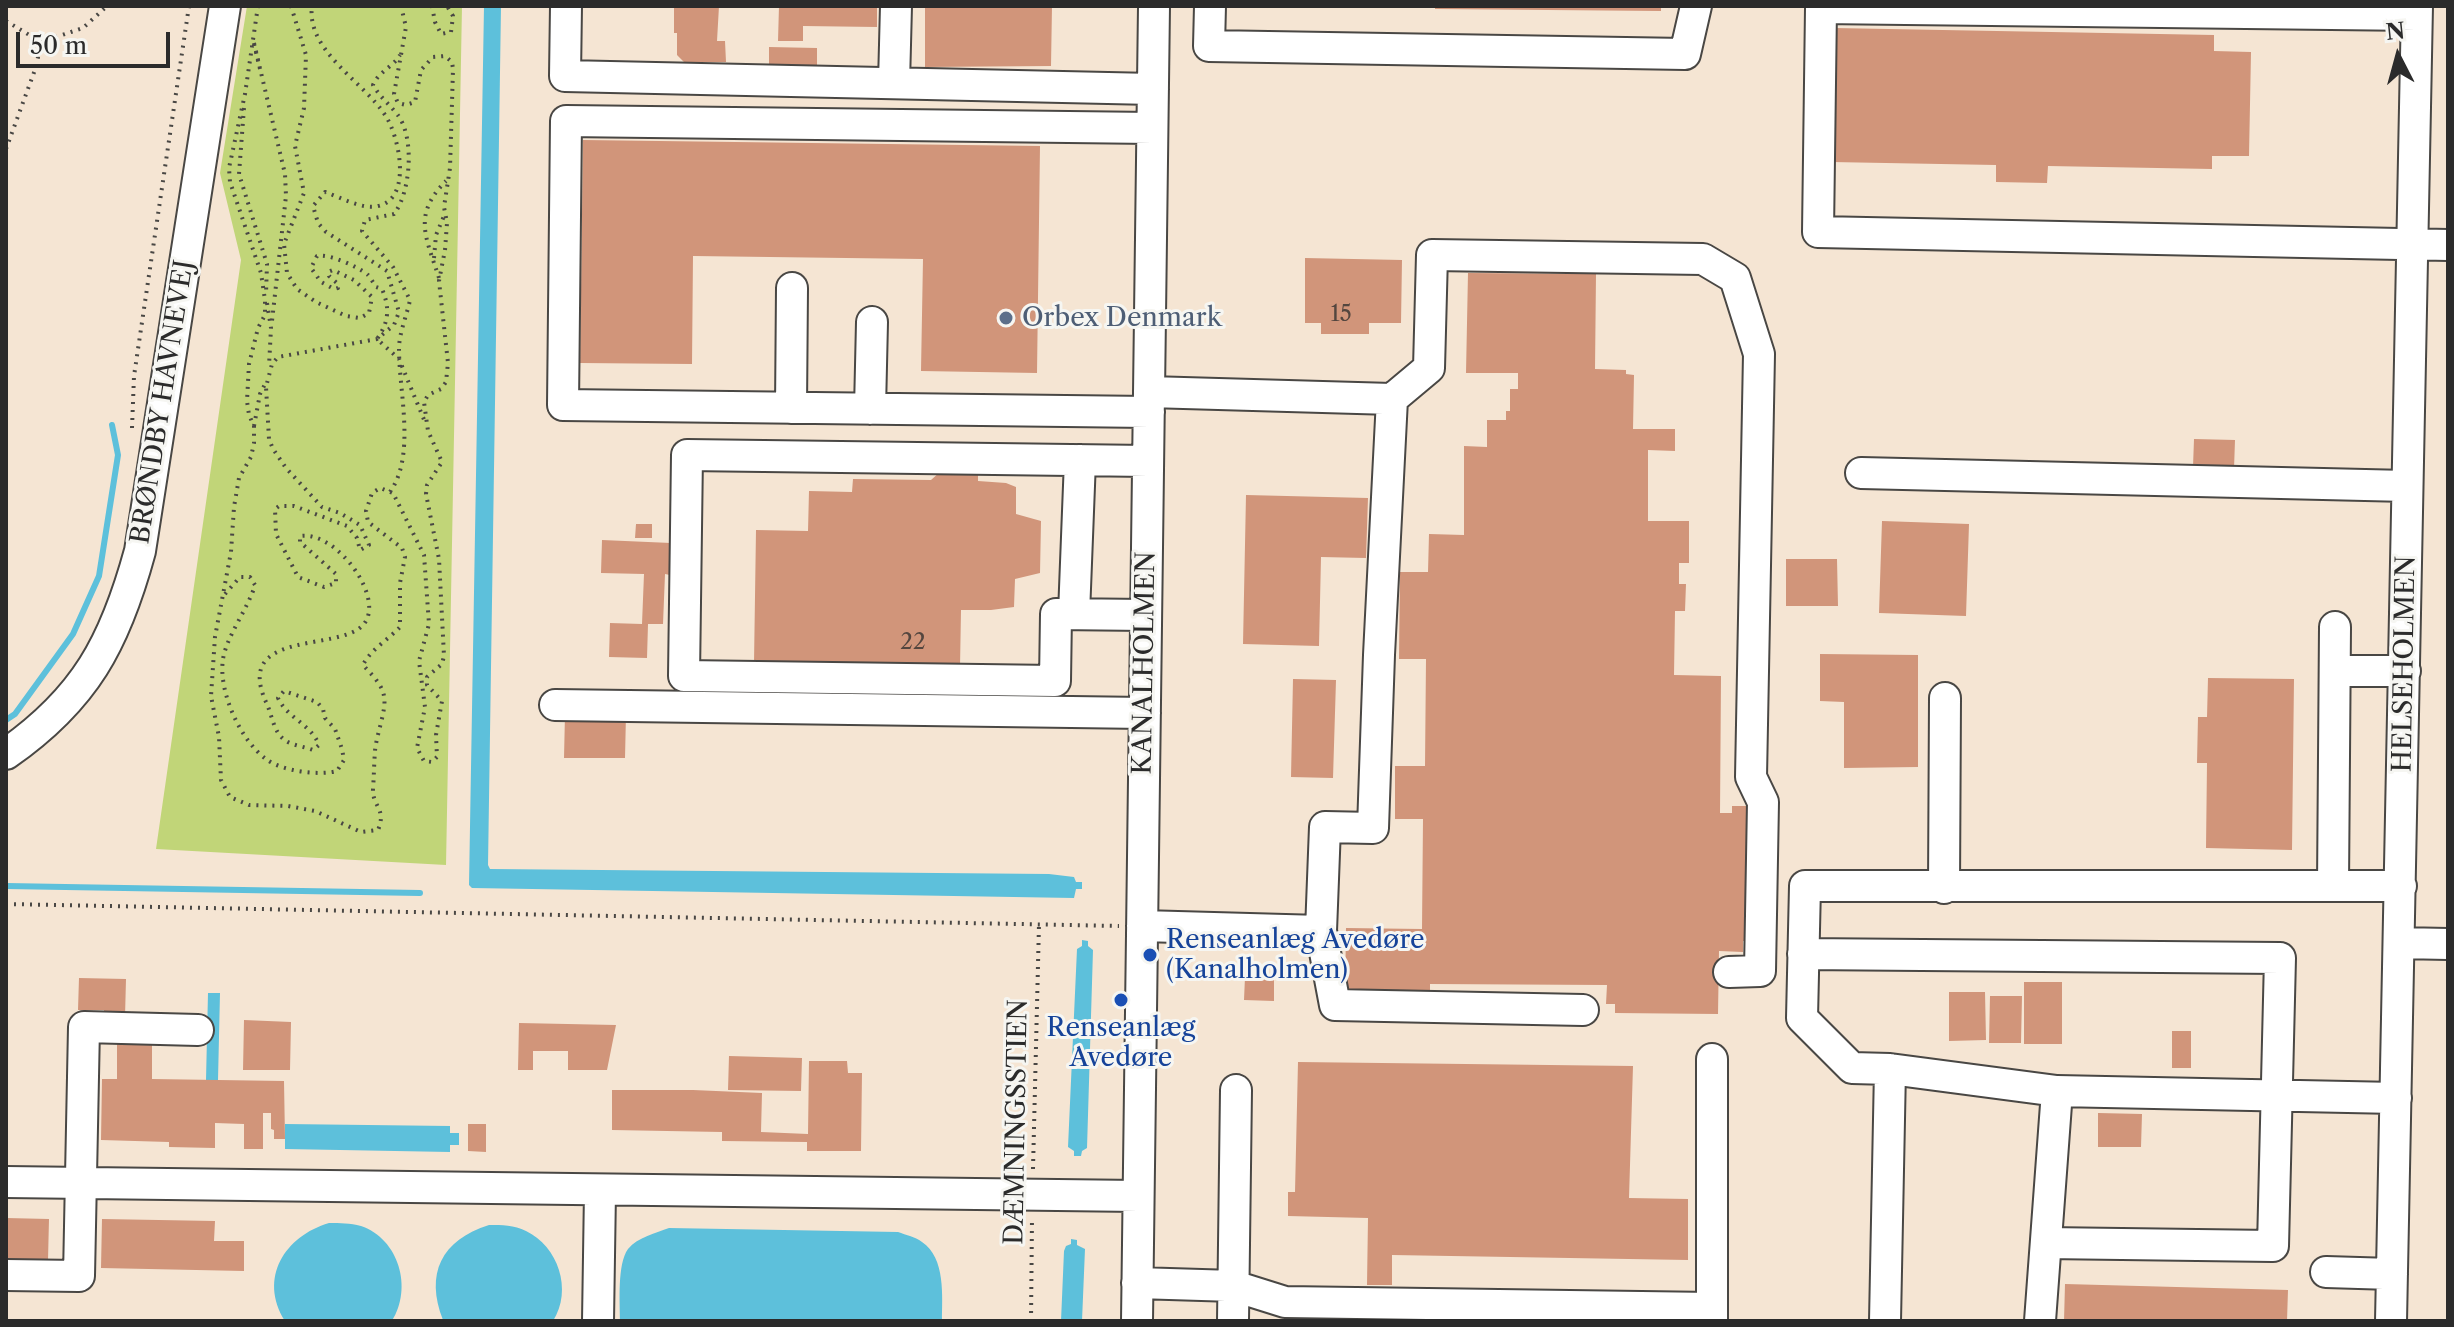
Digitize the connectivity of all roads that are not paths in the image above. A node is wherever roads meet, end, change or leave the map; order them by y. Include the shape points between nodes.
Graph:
1 (225, 6) edge
2 (566, 6) edge
3 (896, 6) edge
4 (1154, 6) edge
5 (1210, 6) edge
6 (1696, 6) edge
7 (2416, 10) edge
8 (894, 83) junction
9 (1153, 89) junction
10 (1152, 128) junction
11 (2412, 244) junction
12 (2448, 245) edge
13 (792, 288) dead end
14 (872, 322) dead end
15 (1392, 399) junction
16 (1149, 402) junction
17 (791, 408) junction
18 (870, 409) junction
19 (1080, 460) junction
20 (1148, 461) junction
21 (1861, 473) dead end
22 (2407, 486) junction
23 (1074, 614) junction
24 (1146, 615) junction
25 (2335, 627) dead end
26 (2335, 671) junction
27 (2405, 671) junction
28 (1945, 698) dead end
29 (555, 705) dead end
30 (1145, 713) junction
31 (6, 754) edge
32 (2333, 886) junction
33 (2401, 886) junction
34 (1944, 888) junction
35 (1142, 926) junction
36 (1321, 931) junction
37 (2399, 943) junction
38 (2448, 944) edge
39 (1803, 954) junction
40 (1729, 972) dead end
41 (1583, 1010) dead end
42 (198, 1030) dead end
43 (1712, 1059) dead end
44 (1890, 1069) junction
45 (1236, 1090) dead end
46 (2057, 1091) junction
47 (2278, 1095) junction
48 (2396, 1098) junction
49 (6, 1182) edge
50 (80, 1183) junction
51 (600, 1191) junction
52 (1138, 1196) junction
53 (2046, 1243) junction
54 (2326, 1272) dead end
55 (2392, 1274) junction
56 (6, 1275) edge
57 (1137, 1283) junction
58 (1234, 1286) junction
59 (1712, 1314) edge
60 (598, 1321) edge
61 (1137, 1321) edge
62 (1233, 1321) edge
63 (1885, 1321) edge
64 (2040, 1321) edge
65 (2391, 1321) edge

1 - 31 street, BRØNDBY HAVNEVEJ via 140,551 126,603 103,652 72,696
2 - 8 street via 565,76
3 - 8 street
4 - 9 street, KANALHOLMEN
5 - 6 street via 1209,46 1685,54
7 - 11 street, HELSEHOLMEN
7 - 11 street via 1821,8 1818,232
8 - 9 street
9 - 10 street, KANALHOLMEN
10 - 16 street, KANALHOLMEN
10 - 17 street via 566,121 563,405
11 - 12 street
11 - 22 street, HELSEHOLMEN
13 - 17 street
14 - 18 street
15 - 16 street
15 - 36 street via 1373,828 1325,827
15 - 40 street via 1429,368 1432,255 1703,259 1735,278 1759,354 1751,777 1763,802 1760,971
16 - 18 street
16 - 20 street, KANALHOLMEN
17 - 18 street
19 - 20 street
19 - 23 street
19 - 23 street via 687,455 684,676 1055,681 1056,614
20 - 24 street, KANALHOLMEN
21 - 22 street
22 - 27 street, HELSEHOLMEN
23 - 24 street
24 - 30 street, KANALHOLMEN
25 - 26 street
26 - 27 street
26 - 32 street
27 - 33 street, HELSEHOLMEN
28 - 34 street
29 - 30 street
30 - 35 street, KANALHOLMEN
32 - 33 street
32 - 34 street
33 - 37 street, HELSEHOLMEN
34 - 39 street via 1805,886
35 - 36 street
35 - 52 street, KANALHOLMEN
36 - 41 street via 1335,1005
37 - 38 street
37 - 48 street, HELSEHOLMEN
39 - 44 street via 1802,1018 1852,1068
39 - 47 street via 2280,958
42 - 50 street via 84,1027
43 - 59 street
44 - 46 street
44 - 63 street
45 - 58 street
46 - 47 street
46 - 53 street
47 - 48 street
47 - 53 street via 2273,1246
48 - 55 street, HELSEHOLMEN
49 - 50 street
50 - 51 street
50 - 56 street via 79,1276
51 - 52 street
51 - 60 street
52 - 57 street, KANALHOLMEN
53 - 64 street
54 - 55 street
55 - 65 street, HELSEHOLMEN
57 - 58 street
57 - 61 street, KANALHOLMEN
58 - 59 street via 1285,1302
58 - 62 street

